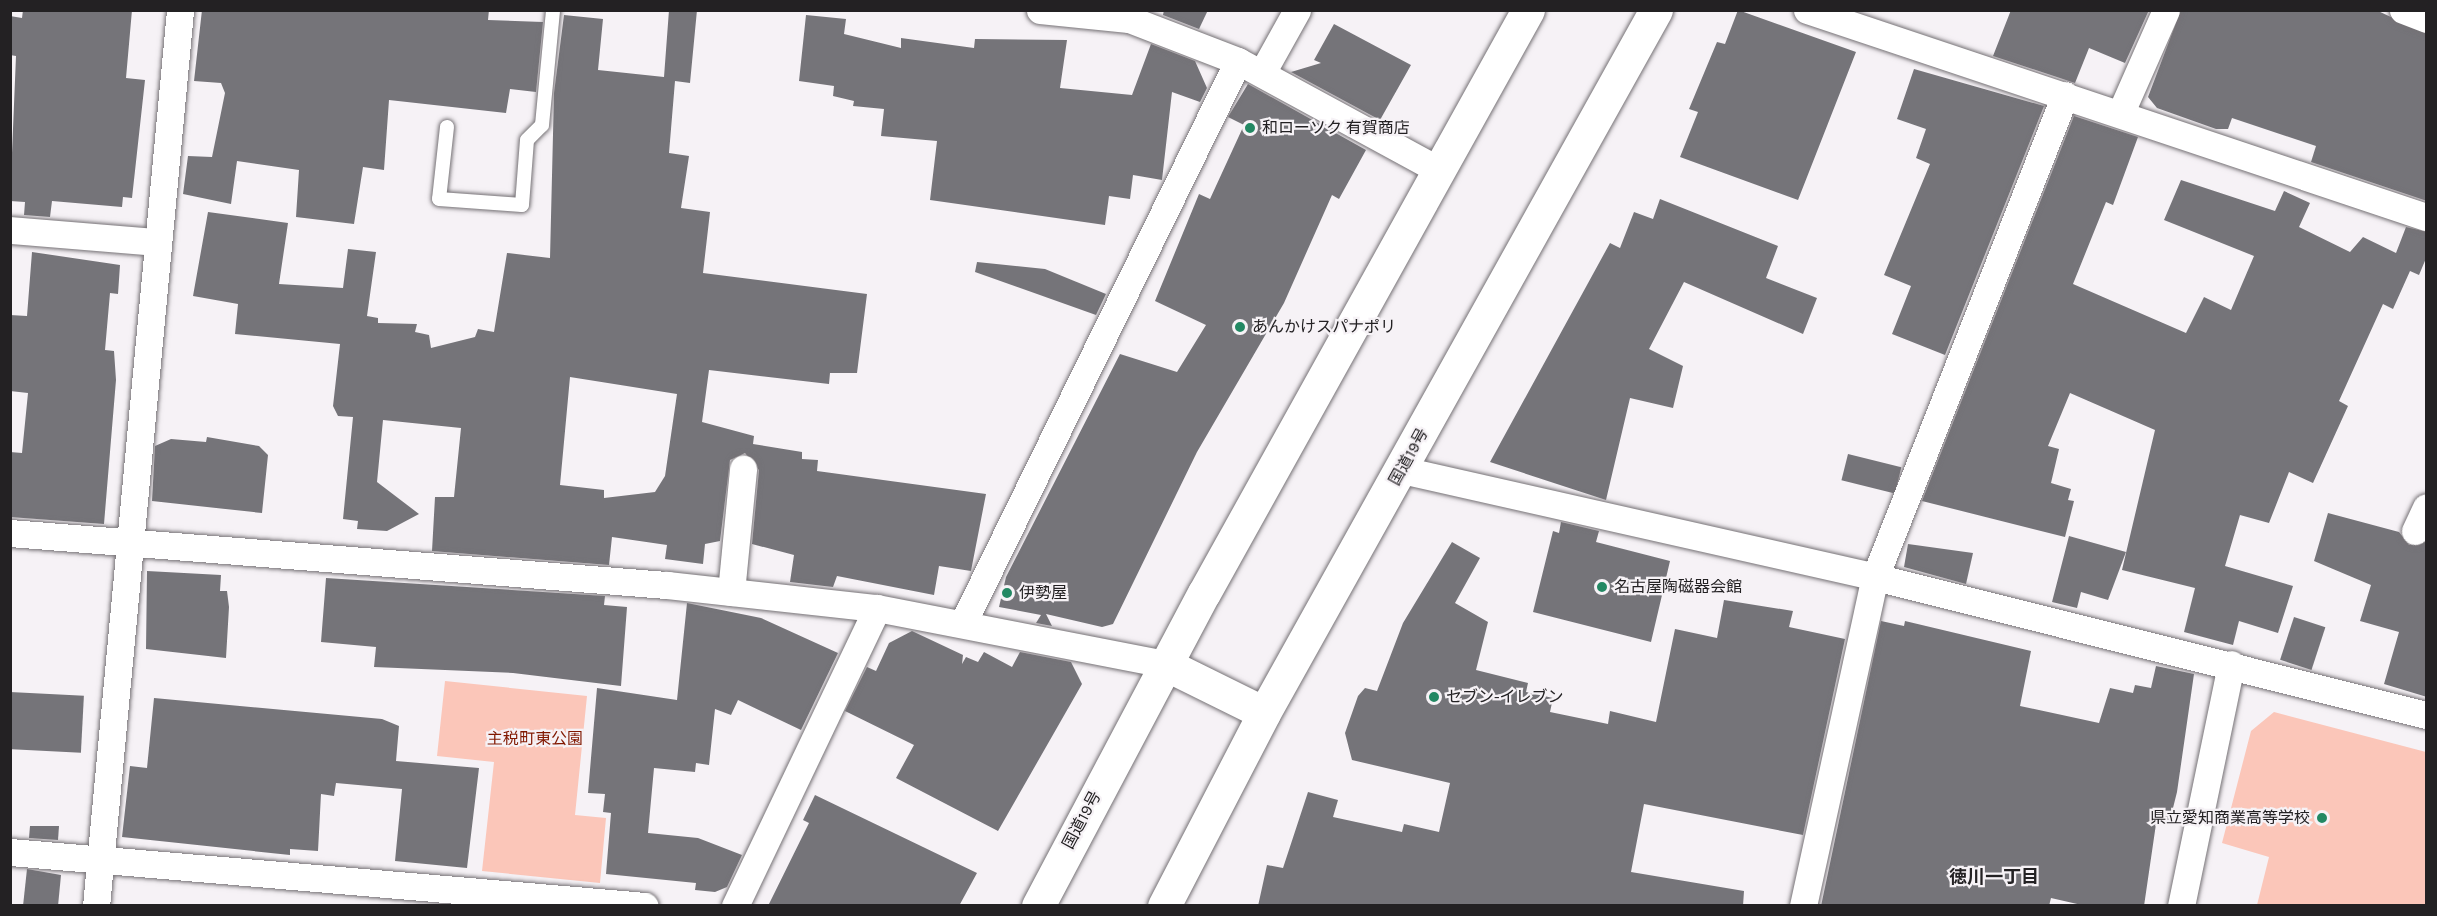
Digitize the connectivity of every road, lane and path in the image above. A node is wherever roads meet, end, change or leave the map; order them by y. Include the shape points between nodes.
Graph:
1 (180, 10) edge
2 (553, 10) edge
3 (1040, 10) edge
4 (1297, 10) edge
5 (1528, 10) edge
6 (1656, 10) edge
7 (1807, 10) edge
8 (2166, 10) edge
9 (2403, 10) edge
10 (2427, 19) edge
11 (1250, 67) junction
12 (2065, 95) junction
13 (2121, 112) junction
14 (447, 127) dead end
15 (1439, 170) junction
16 (2427, 217) edge
17 (10, 230) edge
18 (157, 242) junction
19 (743, 469) dead end
20 (1402, 470) junction
21 (10, 533) edge
22 (129, 540) junction
23 (1875, 577) junction
24 (731, 592) junction
25 (878, 608) junction
26 (964, 621) junction
27 (1165, 664) junction
28 (2231, 664) junction
29 (1264, 713) junction
30 (2427, 715) edge
31 (10, 852) edge
32 (100, 858) junction
33 (96, 906) edge
34 (645, 906) edge
35 (735, 906) edge
36 (1038, 906) edge
37 (1164, 906) edge
38 (1803, 906) edge
39 (2181, 906) edge

1 - 18 street
2 - 14 lane via 542,125 527,140 522,205 439,199
3 - 11 street via 1129,19
4 - 11 street
5 - 15 highway, 国道19号
6 - 20 highway, 国道19号
7 - 12 street
8 - 13 street
9 - 10 street
11 - 15 street
11 - 26 street
12 - 13 street
12 - 23 street
13 - 16 street
15 - 27 highway, 国道19号
17 - 18 street
18 - 22 street
19 - 24 street
20 - 23 street
20 - 29 highway, 国道19号
21 - 22 street
22 - 24 street
22 - 32 street
23 - 28 street
23 - 38 street
24 - 25 street
25 - 26 street
25 - 35 street
26 - 27 street
27 - 29 highway
27 - 36 highway, 国道19号
28 - 30 street
28 - 39 street
29 - 37 highway, 国道19号
31 - 32 street
32 - 33 street
32 - 34 street

